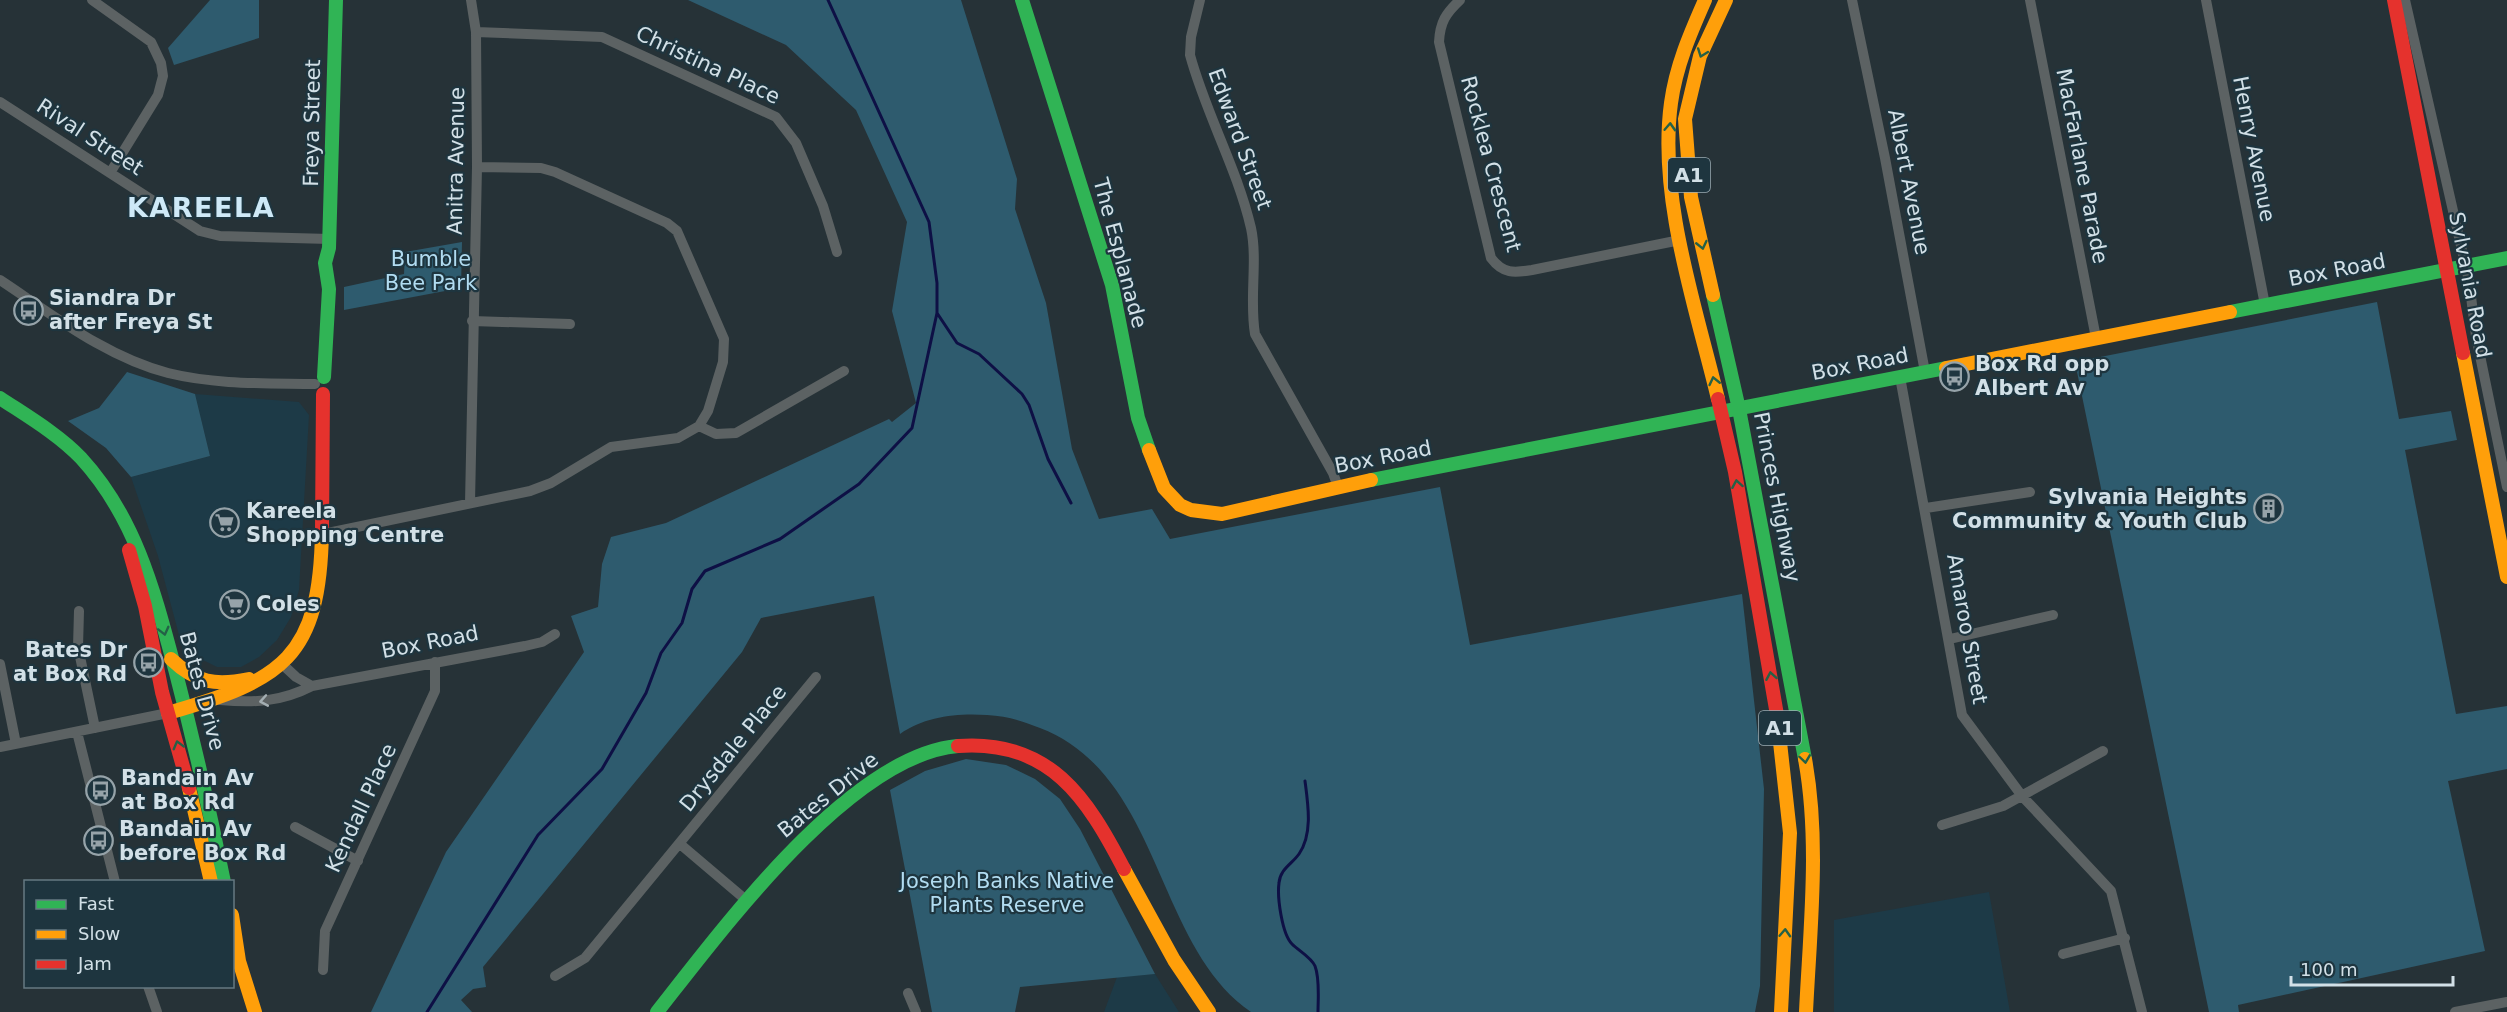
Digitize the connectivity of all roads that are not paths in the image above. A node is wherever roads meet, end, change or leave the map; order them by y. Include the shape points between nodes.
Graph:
1 (92, 0) edge
2 (336, 0) edge
3 (471, 0) edge
4 (1022, 0) edge
5 (1200, 0) edge
6 (1460, 0) edge
7 (1705, 0) edge
8 (1726, 0) edge
9 (1852, 0) edge
10 (2030, 0) edge
11 (2206, 0) edge
12 (2394, 0) edge
13 (2405, 0) edge
14 (477, 32) junction
15 (0, 102) edge
16 (477, 167) junction
17 (110, 173) junction
18 (1680, 240) junction
19 (330, 243) junction
20 (837, 252) dead end
21 (2507, 258) edge
22 (2464, 266) junction
23 (2445, 270) junction
24 (0, 280) edge
25 (2265, 305) junction
26 (472, 321) junction
27 (570, 324) dead end
28 (2096, 338) junction
29 (844, 371) dead end
30 (1925, 372) junction
31 (1900, 377) junction
32 (321, 385) junction
33 (0, 398) edge
34 (1739, 409) junction
35 (1721, 413) junction
36 (699, 426) junction
37 (1338, 487) junction
38 (2507, 487) edge
39 (2030, 492) dead end
40 (470, 502) junction
41 (1926, 508) junction
42 (1222, 513) joint
43 (121, 518) junction
44 (323, 534) junction
45 (2507, 577) edge
46 (79, 611) dead end
47 (2053, 615) dead end
48 (555, 634) dead end
49 (1950, 639) junction
50 (170, 658) junction
51 (435, 662) junction
52 (0, 664) edge
53 (278, 667) junction
54 (816, 677) dead end
55 (312, 686) junction
56 (214, 699) junction
57 (183, 709) junction
58 (168, 713) junction
59 (94, 728) junction
60 (77, 732) junction
61 (16, 744) junction
62 (0, 747) edge
63 (2103, 751) dead end
64 (2022, 796) junction
65 (1942, 825) dead end
66 (295, 827) dead end
67 (680, 844) junction
68 (358, 861) junction
69 (114, 880) edge
70 (211, 880) edge
71 (225, 880) edge
72 (746, 900) junction
73 (234, 928) edge
74 (2125, 938) junction
75 (234, 951) edge
76 (2063, 954) dead end
77 (239, 961) junction
78 (324, 970) dead end
79 (1783, 974) junction
80 (555, 976) dead end
81 (148, 988) edge
82 (908, 993) dead end
83 (2507, 1002) edge
84 (157, 1012) edge
85 (255, 1012) edge
86 (657, 1012) edge
87 (916, 1012) edge
88 (1209, 1012) edge
89 (1770, 1012) edge
90 (1781, 1012) edge
91 (1806, 1012) edge
92 (2142, 1012) edge
93 (2455, 1012) edge

1 - 17 street via 151,42 163,76 158,95
2 - 19 main road, Freya Street
3 - 14 street, Anitra Avenue
4 - 42 main road, The Esplanade via 1112,285 1138,418 1158,477 1180,505 1202,513
5 - 37 street, Edward Street via 1190,55 1249,222 1255,334
6 - 18 street, Rocklea Crescent via 1446,13 1439,42 1491,258 1499,269 1512,273 1532,270
18 -> 7 main road, Princes Highway / A1 via 1669,151 1671,104 1683,50
8 -> 34 main road, Princes Highway / A1 via 1700,56 1685,119 1691,197
9 - 30 street, Albert Avenue
10 - 28 street, MacFarlane Parade
11 - 25 street, Henry Avenue
12 - 23 main road, Sylvania Road
13 - 22 street
14 - 16 street, Anitra Avenue
14 - 20 street, Christina Place via 602,37 776,117 796,143 823,206
15 - 17 street, Rival Street
16 - 26 street, Anitra Avenue
16 - 36 street via 541,168 555,172 677,231 724,339 720,373
17 - 19 street, Rival Street via 200,231 220,236
35 -> 18 main road, Princes Highway / A1
19 - 32 main road, Freya Street via 334,279 329,289
21 - 22 main road, Box Road
22 - 23 main road, Box Road
22 - 38 street
23 - 25 main road, Box Road
23 - 45 main road, Sylvania Road
24 - 32 street via 96,342 167,372 228,383
25 - 28 main road, Box Road
26 - 27 street
26 - 40 street, Anitra Avenue
28 - 30 main road, Box Road
29 - 36 street via 735,433 716,434
30 - 31 main road, Box Road
31 - 34 main road, Box Road
31 - 41 street, Amaroo Street
32 - 44 main road, Freya Street
33 - 43 main road, Bates Drive via 68,445 105,489
34 - 35 main road, Box Road
34 -> 91 main road, Princes Highway / A1 via 1806,763 1812,874
35 - 37 main road, Box Road
79 -> 35 main road, Princes Highway / A1 via 1790,833 1780,732
36 - 40 street via 678,438 611,447 558,480 530,491
37 - 42 main road, Box Road
39 - 41 street
40 - 44 street
41 - 49 street, Amaroo Street
43 -> 50 main road, Bates Drive via 135,538 150,576
43 - 58 main road, Bates Drive
44 - 53 main road, Freya Street via 314,609 297,645
46 - 59 street via 78,647
47 - 49 street
48 - 51 street, Box Road via 525,646
49 - 64 street, Amaroo Street via 1962,715
50 - 53 main road via 194,680 202,682 235,681
50 - 57 main road, Bates Drive
51 - 55 street, Box Road
51 - 68 street, Kendall Place via 435,691
52 - 61 street
53 - 55 street
53 - 56 main road, Box Road
54 - 67 street, Drysdale Place
55 -> 56 street, Box Road via 292,696 255,703
56 - 57 main road, Box Road
57 - 58 main road, Box Road
57 - 71 main road, Bates Drive via 201,768
58 - 59 street, Box Road
70 -> 58 main road, Bates Drive
59 - 60 street, Box Road
60 - 61 street, Box Road
60 - 69 street
61 - 62 street, Box Road
63 - 64 street
64 - 65 street
64 - 74 street, Amaroo Street via 2111,891
66 - 68 street
67 - 72 street, Drysdale Place
67 - 80 street, Drysdale Place via 585,957
68 - 78 street, Kendall Place via 325,931
72 - 86 main road, Bates Drive
72 - 88 main road, Bates Drive via 783,858 857,792 888,770 943,748 999,748 1049,769 1073,786 1094,814 1170,956
73 - 77 main road
74 - 76 street
74 - 92 street, Amaroo Street
75 - 77 main road
77 - 85 main road
79 - 89 main road via 1772,995
79 - 90 main road, Princes Highway / A1
81 - 84 street
82 - 87 street
83 - 93 street

